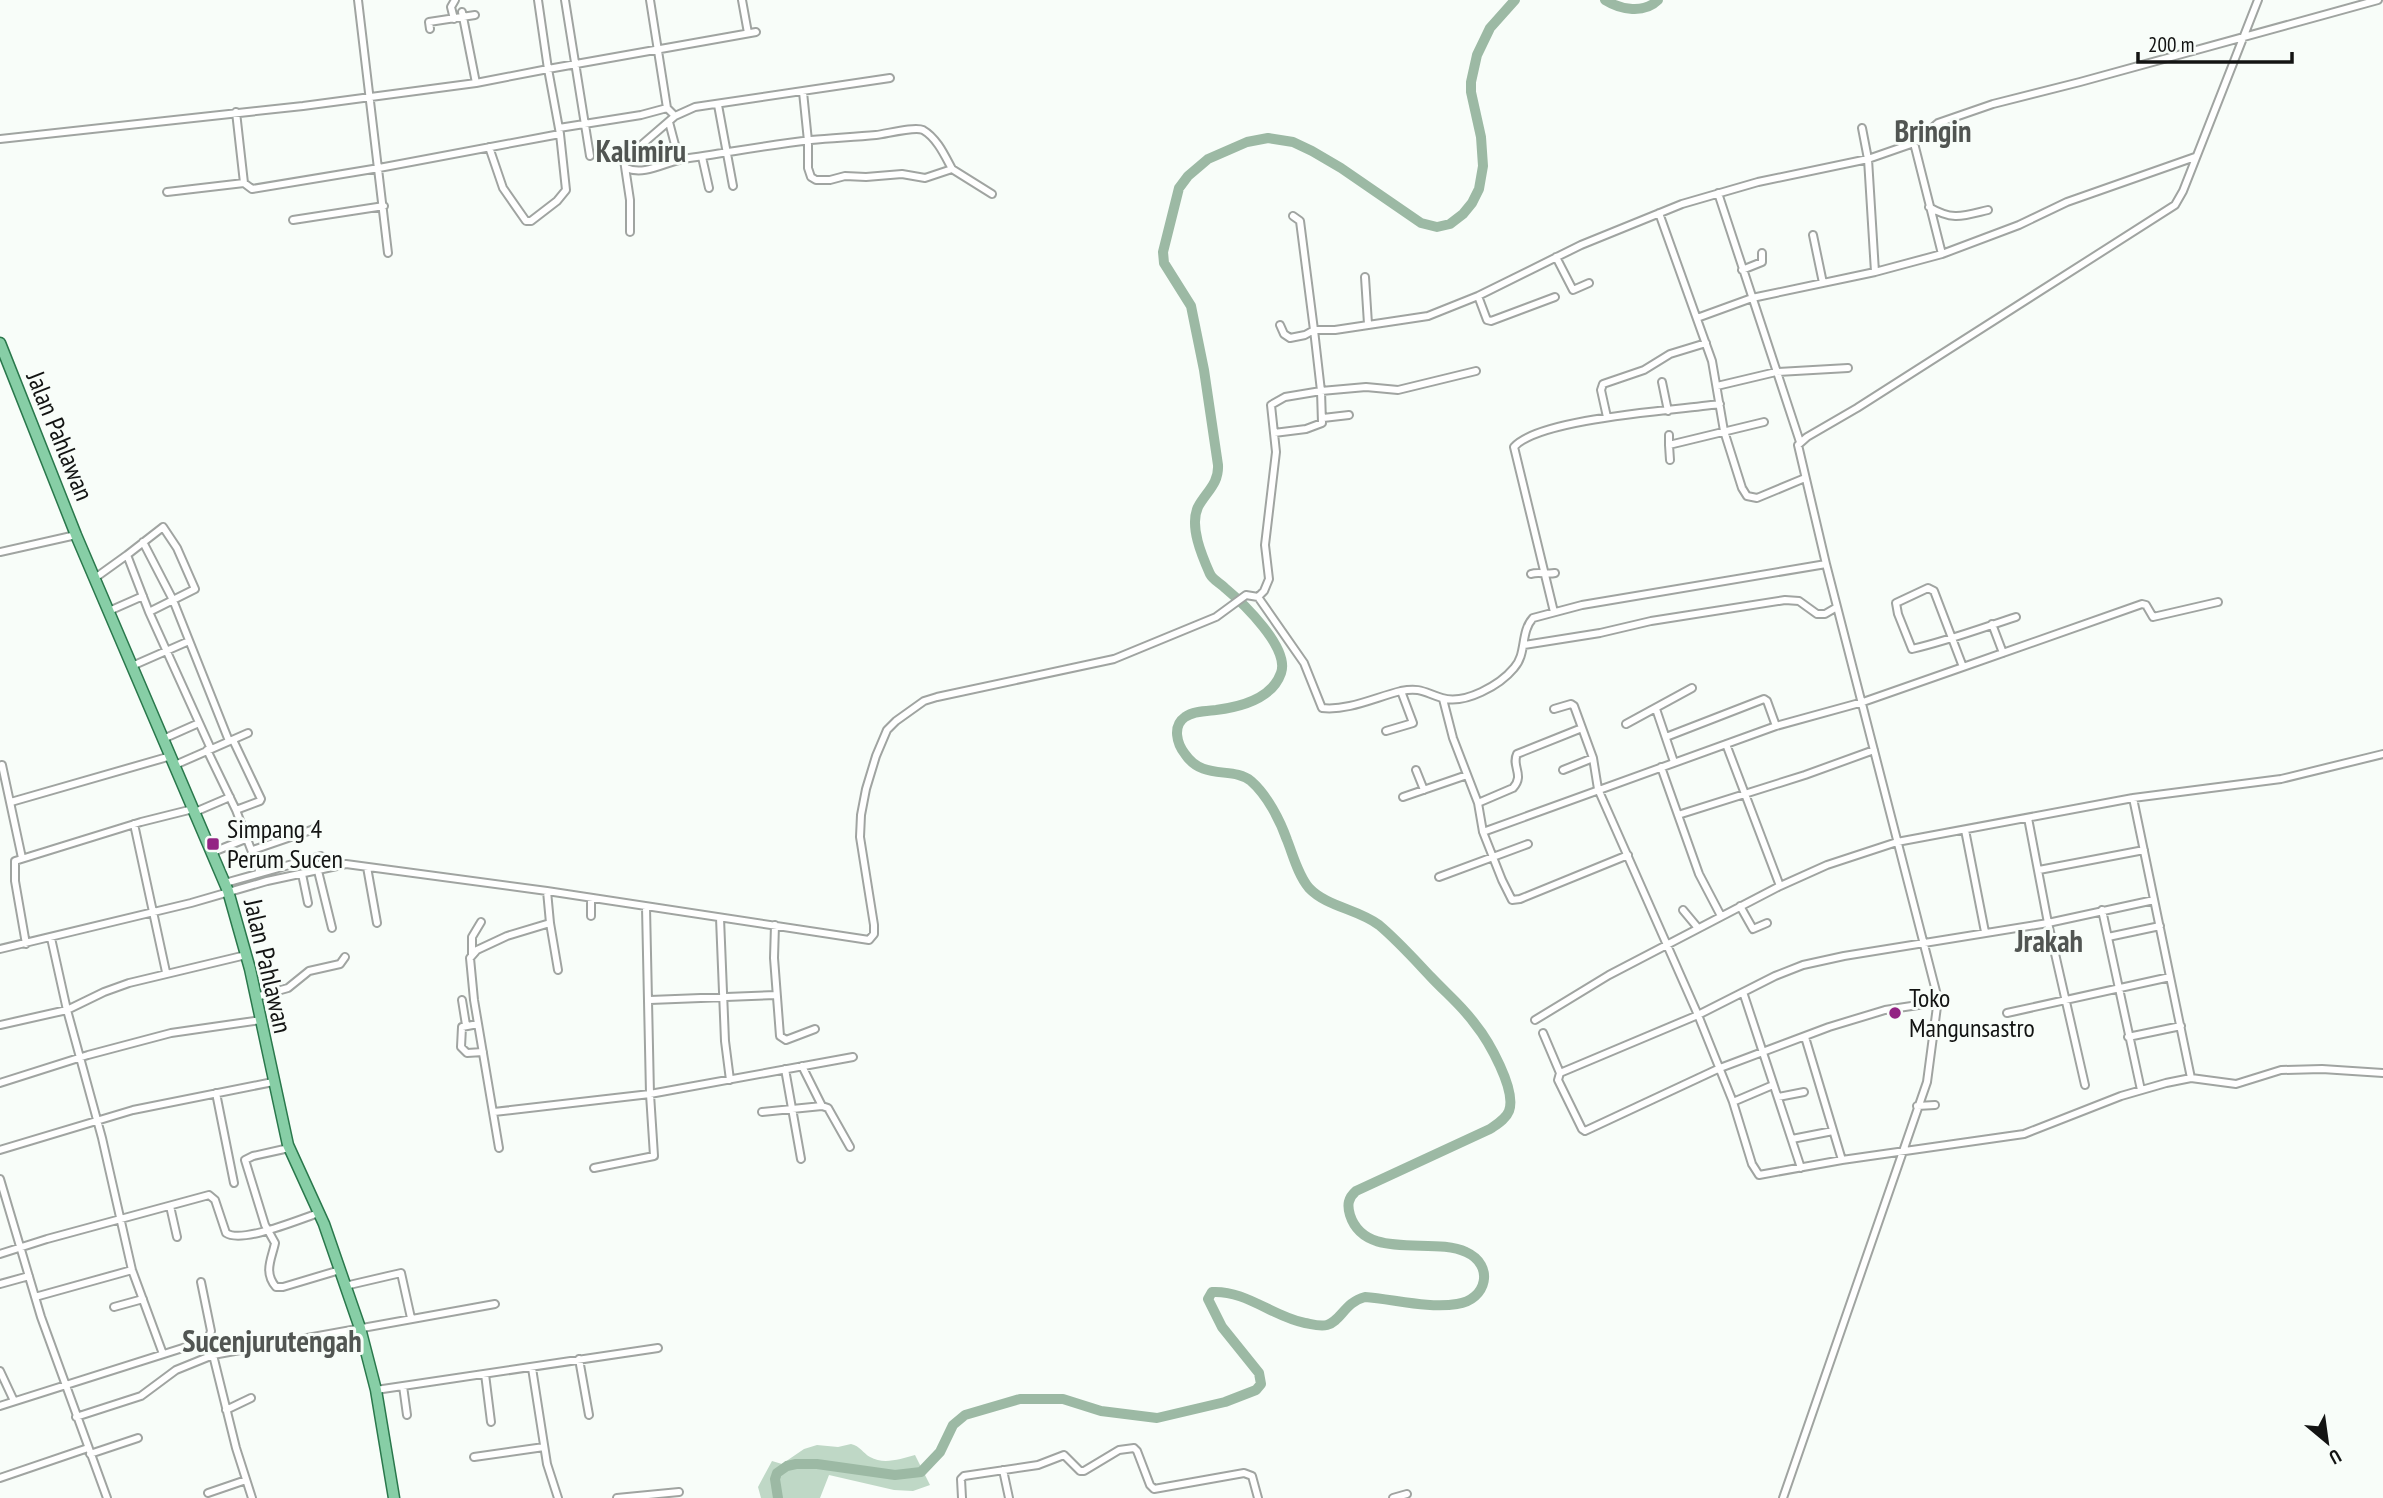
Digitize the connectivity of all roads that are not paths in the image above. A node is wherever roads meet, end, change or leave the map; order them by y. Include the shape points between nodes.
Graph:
1 (358, 0) edge
2 (454, 0) edge
3 (538, 0) edge
4 (565, 0) edge
5 (650, 0) edge
6 (742, 0) edge
7 (2258, 0) edge
8 (2378, 0) edge
9 (463, 15) junction
10 (475, 15) dead end
11 (453, 19) junction
12 (430, 29) dead end
13 (757, 32) dead end
14 (748, 33) junction
15 (2243, 36) junction
16 (658, 49) junction
17 (576, 64) junction
18 (548, 69) junction
19 (890, 78) dead end
20 (476, 83) junction
21 (803, 92) junction
22 (369, 96) junction
23 (718, 105) junction
24 (667, 108) junction
25 (236, 112) junction
26 (675, 116) junction
27 (669, 122) junction
28 (585, 123) junction
29 (1862, 128) dead end
30 (559, 131) junction
31 (0, 139) edge
32 (808, 141) junction
33 (1914, 143) junction
34 (489, 148) junction
35 (727, 153) junction
36 (590, 156) dead end
37 (702, 157) junction
38 (2195, 157) junction
39 (1868, 159) junction
40 (679, 160) junction
41 (626, 168) junction
42 (379, 169) junction
43 (951, 169) junction
44 (244, 183) junction
45 (733, 186) dead end
46 (709, 188) dead end
47 (167, 192) dead end
48 (1718, 193) junction
49 (992, 194) dead end
50 (384, 206) junction
51 (1929, 207) junction
52 (1988, 210) dead end
53 (1659, 213) junction
54 (1293, 216) dead end
55 (292, 220) dead end
56 (630, 232) dead end
57 (1814, 235) dead end
58 (388, 253) dead end
59 (1762, 253) dead end
60 (1942, 254) junction
61 (1556, 257) junction
62 (1742, 270) junction
63 (1875, 272) junction
64 (1365, 277) dead end
65 (1589, 283) dead end
66 (1823, 283) junction
67 (1478, 296) junction
68 (1555, 297) dead end
69 (1752, 298) junction
70 (1697, 318) junction
71 (1368, 324) junction
72 (1280, 325) dead end
73 (1314, 330) junction
74 (0, 343) edge
75 (1706, 343) junction
76 (1848, 368) dead end
77 (1476, 371) dead end
78 (1776, 372) junction
79 (1662, 382) dead end
80 (1717, 386) junction
81 (1321, 391) junction
82 (1720, 404) junction
83 (1668, 411) junction
84 (1349, 415) dead end
85 (1607, 417) junction
86 (1323, 418) junction
87 (1764, 422) dead end
88 (1724, 431) junction
89 (1274, 433) junction
90 (1669, 435) dead end
91 (1800, 442) junction
92 (1669, 445) junction
93 (1670, 460) dead end
94 (1805, 478) junction
95 (76, 535) junction
96 (143, 541) junction
97 (0, 552) edge
98 (127, 555) junction
99 (1826, 564) junction
100 (1555, 573) dead end
101 (1531, 574) dead end
102 (1545, 575) junction
103 (95, 578) junction
104 (143, 596) junction
105 (1258, 597) junction
106 (173, 600) junction
107 (2218, 602) dead end
108 (1838, 607) junction
109 (109, 611) junction
110 (149, 612) junction
111 (1554, 612) junction
112 (2016, 617) dead end
113 (1992, 624) junction
114 (1953, 636) junction
115 (189, 641) junction
116 (1524, 645) junction
117 (166, 651) junction
118 (2003, 653) junction
119 (132, 666) junction
120 (1963, 667) junction
121 (1692, 688) dead end
122 (1401, 691) junction
123 (1443, 699) junction
124 (1863, 702) junction
125 (1554, 709) dead end
126 (1656, 709) junction
127 (199, 723) junction
128 (1626, 724) dead end
129 (1776, 726) junction
130 (1582, 728) junction
131 (1386, 731) dead end
132 (248, 733) dead end
133 (1666, 737) junction
134 (163, 739) junction
135 (231, 741) junction
136 (1726, 744) junction
137 (209, 749) junction
138 (1874, 750) junction
139 (2383, 754) edge
140 (1592, 758) junction
141 (173, 760) junction
142 (1674, 762) junction
143 (2, 765) dead end
144 (1661, 768) junction
145 (1416, 770) dead end
146 (1563, 770) dead end
147 (1467, 775) junction
148 (1598, 789) junction
149 (1424, 790) junction
150 (1743, 794) junction
151 (230, 797) junction
152 (1403, 797) dead end
153 (2133, 798) junction
154 (10, 802) junction
155 (1478, 803) junction
156 (236, 810) junction
157 (194, 811) junction
158 (1678, 816) junction
159 (2028, 818) junction
160 (134, 824) junction
161 (317, 828) dead end
162 (1965, 830) junction
163 (1483, 831) junction
164 (248, 838) junction
165 (1897, 842) junction
166 (1528, 844) dead end
167 (253, 850) junction
168 (2144, 850) junction
169 (213, 852) junction
170 (1628, 855) junction
171 (321, 856) dead end
172 (1492, 857) junction
173 (22, 858) junction
174 (367, 867) junction
175 (2039, 870) junction
176 (318, 871) junction
177 (260, 873) junction
178 (302, 874) junction
179 (1439, 877) dead end
180 (1780, 886) junction
181 (227, 887) junction
182 (547, 891) junction
183 (591, 898) junction
184 (2154, 900) junction
185 (308, 903) dead end
186 (646, 906) junction
187 (1740, 906) junction
188 (1683, 910) dead end
189 (2102, 910) junction
190 (154, 912) junction
191 (591, 916) dead end
192 (1721, 916) junction
193 (720, 918) junction
194 (481, 922) dead end
195 (377, 923) dead end
196 (550, 923) junction
197 (1767, 923) dead end
198 (2048, 923) junction
199 (775, 925) junction
200 (2160, 926) junction
201 (332, 928) dead end
202 (1698, 928) junction
203 (1985, 932) junction
204 (2108, 937) junction
205 (51, 938) junction
206 (26, 944) junction
207 (1668, 944) junction
208 (1923, 944) junction
209 (0, 949) edge
210 (246, 955) junction
211 (472, 955) junction
212 (345, 957) dead end
213 (558, 970) dead end
214 (166, 972) junction
215 (2170, 977) junction
216 (2118, 989) junction
217 (1743, 992) junction
218 (776, 995) junction
219 (256, 997) junction
220 (722, 997) junction
221 (462, 1000) dead end
222 (650, 1000) junction
223 (1938, 1002) junction
224 (2066, 1002) junction
225 (67, 1010) junction
226 (2007, 1013) dead end
227 (1698, 1015) junction
228 (261, 1020) junction
229 (1535, 1020) dead end
230 (478, 1024) junction
231 (0, 1025) edge
232 (466, 1025) junction
233 (2180, 1026) junction
234 (815, 1029) dead end
235 (1543, 1033) dead end
236 (1805, 1037) junction
237 (2128, 1037) junction
238 (482, 1052) junction
239 (1762, 1053) junction
240 (80, 1057) junction
241 (853, 1057) dead end
242 (802, 1066) junction
243 (1720, 1068) junction
244 (785, 1069) junction
245 (1560, 1073) junction
246 (2383, 1073) edge
247 (2191, 1078) junction
248 (730, 1080) junction
249 (273, 1082) junction
250 (0, 1083) edge
251 (1773, 1085) junction
252 (2085, 1085) dead end
253 (2141, 1090) junction
254 (1804, 1092) dead end
255 (216, 1093) junction
256 (650, 1094) junction
257 (1778, 1097) junction
258 (1733, 1102) junction
259 (1935, 1105) dead end
260 (822, 1106) junction
261 (1919, 1107) junction
262 (792, 1109) junction
263 (494, 1112) junction
264 (762, 1112) dead end
265 (97, 1119) junction
266 (1833, 1131) junction
267 (1792, 1139) junction
268 (850, 1147) dead end
269 (289, 1148) junction
270 (499, 1148) dead end
271 (0, 1150) edge
272 (1901, 1153) junction
273 (801, 1159) dead end
274 (1842, 1160) junction
275 (594, 1168) dead end
276 (1801, 1168) junction
277 (0, 1179) edge
278 (234, 1183) dead end
279 (170, 1206) junction
280 (319, 1213) junction
281 (120, 1220) junction
282 (269, 1230) junction
283 (177, 1237) dead end
284 (20, 1248) junction
285 (0, 1254) edge
286 (132, 1270) junction
287 (340, 1270) junction
288 (29, 1276) junction
289 (201, 1282) dead end
290 (0, 1284) edge
291 (345, 1286) junction
292 (35, 1297) junction
293 (143, 1300) junction
294 (495, 1304) dead end
295 (114, 1307) dead end
296 (411, 1318) junction
297 (360, 1328) junction
298 (658, 1348) dead end
299 (163, 1354) junction
300 (213, 1355) junction
301 (579, 1359) junction
302 (532, 1368) junction
303 (0, 1371) edge
304 (485, 1374) junction
305 (66, 1385) junction
306 (403, 1386) junction
307 (376, 1390) junction
308 (251, 1398) dead end
309 (14, 1401) junction
310 (0, 1406) edge
311 (226, 1410) junction
312 (407, 1415) dead end
313 (589, 1415) dead end
314 (76, 1417) junction
315 (491, 1422) dead end
316 (138, 1438) dead end
317 (544, 1447) junction
318 (89, 1451) junction
319 (474, 1457) dead end
320 (1003, 1470) junction
321 (0, 1478) edge
322 (246, 1479) junction
323 (678, 1492) dead end
324 (208, 1493) dead end
325 (1407, 1494) dead end
326 (107, 1498) edge
327 (252, 1498) edge
328 (394, 1498) edge
329 (558, 1498) edge
330 (617, 1498) edge
331 (624, 1498) edge
332 (962, 1498) edge
333 (1009, 1498) edge
334 (1258, 1498) edge
335 (1393, 1498) edge
336 (1783, 1498) edge

1 - 22 street
2 - 11 street
3 - 18 street
4 - 17 street
5 - 16 street
6 - 14 street
7 - 15 street
8 - 15 street
9 - 10 street
9 - 11 street
9 - 20 street
11 - 12 street via 429,22
13 - 14 street
14 - 16 street
15 - 33 street via 1968,111 1933,126
15 - 38 street
16 - 17 street
16 - 24 street
17 - 18 street
17 - 28 street
18 - 20 street
18 - 30 street
19 - 21 street
20 - 22 street
21 - 23 street
21 - 32 street
22 - 25 street
22 - 42 street
23 - 26 street via 695,107
23 - 35 street
24 - 26 street
24 - 28 street
25 - 31 street
25 - 44 street
26 - 27 street
27 - 40 street
27 - 41 street via 625,158
28 - 30 street
28 - 36 street
29 - 39 street
30 - 34 street
30 - 34 street via 566,190 531,221 526,221 503,188
32 - 35 street
32 - 43 street via 920,129 941,149
32 - 43 street via 807,168 817,180 902,174 925,178
33 - 39 street
33 - 51 street
34 - 42 street
35 - 37 street
35 - 45 street
37 - 40 street
37 - 46 street
38 - 60 street via 2067,202
38 - 91 street via 2180,197 2166,213
39 - 48 street
39 - 63 street
40 - 41 street via 643,171
41 - 56 street
42 - 44 street via 252,189
42 - 50 street
43 - 49 street
44 - 47 street
48 - 53 street
48 - 62 street
50 - 55 street
50 - 58 street
51 - 52 street via 1956,218
51 - 60 street
53 - 61 street
53 - 70 street
54 - 73 street via 1300,221
57 - 66 street
59 - 62 street via 1762,262
60 - 63 street
61 - 65 street via 1573,290
61 - 67 street
62 - 69 street
63 - 66 street
64 - 71 street
66 - 69 street
67 - 68 street via 1491,321
67 - 71 street via 1429,316
69 - 70 street
69 - 78 street
70 - 75 street
71 - 73 street
72 - 73 street via 1290,338
73 - 81 street
74 - 95 main road, Jalan Pahlawan
75 - 80 street
75 - 85 street via 1603,384
76 - 78 street
77 - 81 street via 1398,390
78 - 80 street
78 - 91 street
79 - 83 street
80 - 82 street
81 - 86 street
81 - 89 street via 1273,402
82 - 83 street
82 - 88 street
83 - 85 street
84 - 86 street
85 - 102 street via 1530,435 1514,447
86 - 89 street via 1322,423 1306,429
87 - 88 street
88 - 92 street
88 - 94 street via 1747,496 1757,498
89 - 105 street via 1276,457 1265,545 1269,579
90 - 92 street
91 - 94 street
92 - 93 street
94 - 99 street
95 - 97 street
95 - 103 main road, Jalan Pahlawan
96 - 98 street
96 - 106 street
96 - 106 street via 163,527 177,548 195,590
98 - 103 street
98 - 104 street
99 - 108 street
99 - 111 street
100 - 102 street
101 - 102 street
102 - 111 street
103 - 109 main road, Jalan Pahlawan
104 - 109 street
104 - 110 street
105 - 122 street via 1308,669 1322,708
105 - 199 street via 1244,596 1216,617 1114,659 937,697 915,707 887,730 866,789 860,838 873,937 865,941
106 - 110 street
106 - 115 street
107 - 118 street via 2153,617 2142,604
108 - 116 street via 1821,615 1799,601 1785,600
108 - 124 street
109 - 119 main road, Jalan Pahlawan
110 - 117 street
111 - 116 street via 1530,621
112 - 113 street
113 - 114 street
113 - 118 street
114 - 114 street via 1933,588 1896,604 1911,648
114 - 120 street
115 - 117 street
115 - 135 street
116 - 123 street via 1518,663 1500,682 1481,693
117 - 119 street
117 - 127 street
118 - 120 street
119 - 134 main road, Jalan Pahlawan
120 - 124 street
121 - 126 street
122 - 123 street via 1424,690
122 - 131 street via 1413,723
123 - 147 street
124 - 129 street
124 - 138 street
125 - 130 street via 1573,705
126 - 128 street
126 - 133 street
127 - 134 street
127 - 137 street
129 - 133 street via 1764,699
129 - 136 street
130 - 140 street
130 - 155 street via 1517,754 1517,783
132 - 135 street
133 - 142 street
134 - 141 main road, Jalan Pahlawan
135 - 137 street
135 - 156 street via 261,799
136 - 142 street
136 - 150 street
137 - 141 street
137 - 151 street
138 - 150 street
138 - 165 street
139 - 153 street via 2281,779
140 - 146 street
140 - 148 street
141 - 154 street
141 - 157 main road, Jalan Pahlawan
142 - 144 street
143 - 154 street
144 - 148 street
144 - 158 street
145 - 149 street
147 - 149 street
147 - 155 street
148 - 163 street
148 - 170 street
149 - 152 street
150 - 158 street
150 - 180 street
151 - 156 street
151 - 157 street
153 - 159 street
153 - 168 street
154 - 173 street
155 - 163 street
156 - 164 street
157 - 160 street
157 - 169 main road, Jalan Pahlawan
158 - 192 street via 1699,874
159 - 162 street
159 - 175 street
160 - 173 street
160 - 190 street
161 - 167 street
162 - 165 street
162 - 203 street
163 - 172 street
164 - 167 street
164 - 169 street
165 - 180 street
165 - 208 street
166 - 172 street
167 - 177 street
168 - 175 street
168 - 184 street
169 - 181 main road, Jalan Pahlawan
170 - 172 street via 1516,901 1510,898
170 - 207 street
171 - 177 street
172 - 179 street
173 - 206 street via 15,861 14,868
174 - 176 street via 335,865
174 - 182 street
174 - 195 street
175 - 198 street
176 - 178 street
176 - 201 street
177 - 181 street
178 - 181 street
178 - 185 street
180 - 187 street
181 - 190 street
181 - 210 main road, Jalan Pahlawan
182 - 183 street
182 - 196 street
183 - 186 street
183 - 191 street
184 - 189 street
184 - 200 street
186 - 193 street
186 - 222 street
187 - 192 street
187 - 197 street via 1753,929
188 - 202 street
189 - 198 street
189 - 204 street
190 - 205 street
190 - 214 street
192 - 202 street
193 - 199 street
193 - 220 street
194 - 211 street via 472,937
196 - 211 street via 506,936
196 - 213 street
198 - 203 street
198 - 224 street
199 - 218 street
200 - 204 street
200 - 215 street
202 - 207 street
203 - 208 street
204 - 216 street
205 - 206 street
205 - 225 street
206 - 209 street
207 - 227 street
207 - 229 street
208 - 217 street via 1803,965
208 - 223 street
210 - 214 street
210 - 219 main road, Jalan Pahlawan
211 - 230 street
212 - 219 street via 340,964 309,971 288,988
214 - 225 street via 111,989
215 - 216 street
215 - 233 street
216 - 224 street
216 - 237 street
217 - 227 street
217 - 239 street
218 - 220 street
218 - 234 street via 782,1039
219 - 228 main road, Jalan Pahlawan
220 - 222 street
220 - 248 street
221 - 232 street
222 - 256 street
223 - 236 street via 1885,1010
223 - 261 street via 1930,1066
224 - 226 street
224 - 252 street
225 - 231 street
225 - 240 street
227 - 243 street
227 - 245 street
228 - 240 street via 172,1033
228 - 249 main road, Jalan Pahlawan
230 - 232 street
230 - 238 street
232 - 238 street via 460,1030 462,1051
233 - 237 street
233 - 247 street
235 - 245 street
236 - 239 street
236 - 266 street
237 - 253 street
238 - 263 street
239 - 243 street
239 - 251 street
240 - 250 street
240 - 265 street
241 - 242 street
242 - 244 street
242 - 260 street
243 - 245 street via 1585,1131 1558,1080
243 - 258 street
244 - 248 street
244 - 262 street
246 - 247 street via 2281,1070 2236,1084
247 - 253 street
248 - 256 street
249 - 255 street
249 - 269 main road, Jalan Pahlawan
251 - 257 street
251 - 258 street
253 - 272 street via 2024,1134
254 - 257 street
255 - 265 street
255 - 278 street
256 - 263 street
256 - 275 street via 653,1157
257 - 267 street
258 - 276 street via 1757,1173
259 - 261 street
260 - 262 street
260 - 268 street via 828,1108
261 - 272 street
262 - 264 street
262 - 273 street
263 - 270 street
265 - 271 street
265 - 281 street
266 - 267 street
266 - 274 street
267 - 276 street
269 - 280 main road, Jalan Pahlawan
269 - 282 street via 245,1160
272 - 274 street
272 - 336 street
274 - 276 street
277 - 284 street
279 - 281 street
279 - 282 street via 211,1196 228,1236
279 - 283 street
280 - 282 street
280 - 287 main road, Jalan Pahlawan
281 - 284 street
281 - 286 street
282 - 287 street via 275,1242 269,1259 276,1287
284 - 285 street
284 - 288 street
286 - 292 street
286 - 293 street
287 - 291 main road, Jalan Pahlawan
288 - 290 street
288 - 292 street
289 - 299 street via 210,1336 202,1343
291 - 296 street via 401,1273
291 - 297 main road, Jalan Pahlawan
292 - 305 street
293 - 295 street
293 - 299 street
294 - 296 street
296 - 297 street
297 - 300 street
297 - 307 main road, Jalan Pahlawan
298 - 301 street
299 - 305 street
300 - 311 street
300 - 314 street via 176,1370 141,1396
301 - 302 street
301 - 313 street
302 - 304 street
302 - 317 street
303 - 309 street
304 - 306 street
304 - 315 street
305 - 309 street
305 - 314 street
306 - 307 street
306 - 312 street
307 - 328 main road, Jalan Pahlawan
308 - 311 street
309 - 310 street
311 - 322 street
314 - 318 street
316 - 318 street
317 - 319 street
317 - 329 street
318 - 321 street
318 - 326 street
320 - 332 street via 964,1476
320 - 333 street
320 - 334 street via 1038,1465 1064,1455 1084,1471 1119,1450 1133,1448 1154,1489 1244,1473 1252,1476
322 - 324 street
322 - 327 street
323 - 331 street
325 - 335 street
330 - 331 street

